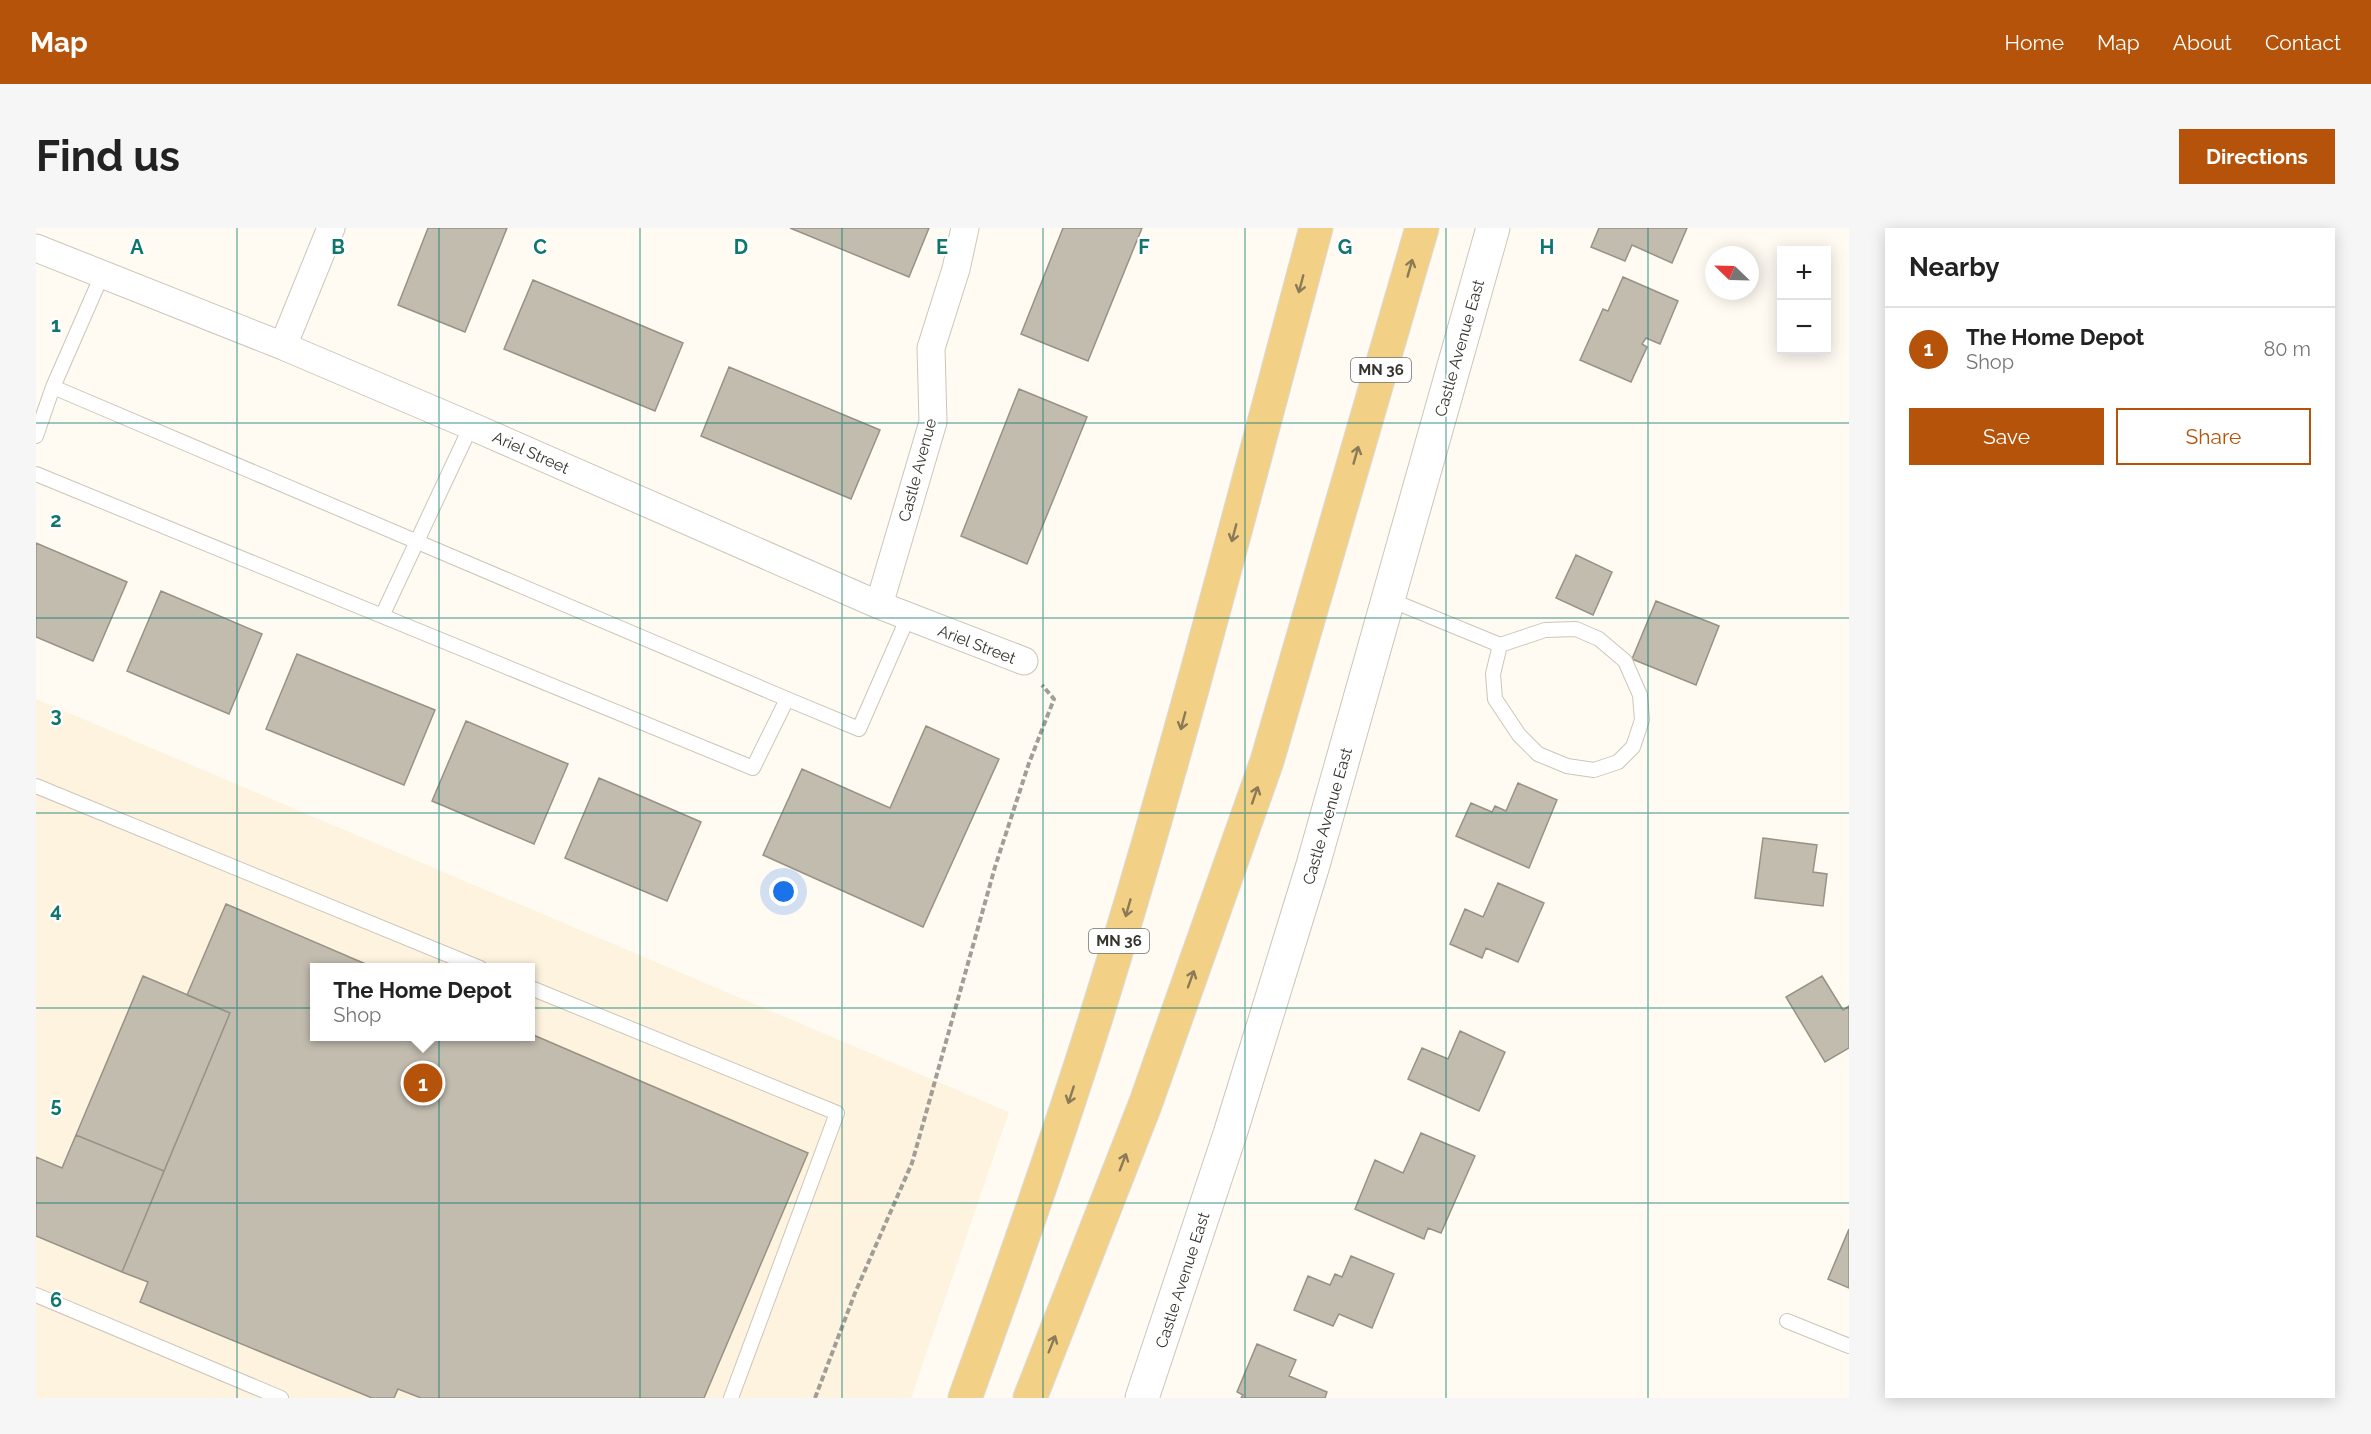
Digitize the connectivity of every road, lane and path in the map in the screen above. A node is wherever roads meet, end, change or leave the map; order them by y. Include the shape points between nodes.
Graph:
1 (331, 228) edge
2 (965, 228) edge
3 (1316, 228) edge
4 (1422, 228) edge
5 (1493, 228) edge
6 (36, 248) edge
7 (102, 275) junction
8 (283, 346) junction
9 (53, 387) junction
10 (471, 426) junction
11 (36, 436) edge
12 (36, 474) edge
13 (416, 541) junction
14 (1388, 598) junction
15 (879, 605) junction
16 (382, 616) junction
17 (908, 617) junction
18 (1500, 645) junction
19 (1024, 661) joint
20 (788, 699) junction
21 (36, 786) edge
22 (468, 963) edge
23 (535, 990) edge
24 (36, 1295) edge
25 (1787, 1321) dead end
26 (1849, 1346) edge
27 (281, 1398) edge
28 (731, 1398) edge
29 (815, 1398) edge
30 (965, 1398) edge
31 (1030, 1398) edge
32 (1142, 1398) edge

1 - 8 street
2 - 15 street, Castle Avenue via 931,348 933,422
3 -> 30 highway, MN 36 via 1182,725 1107,983 1022,1241
31 -> 4 highway, MN 36 via 1145,1105 1267,761
5 - 14 street, Castle Avenue East
6 - 7 street, Ariel Street
7 - 8 street, Ariel Street
7 - 9 lane
8 - 10 street, Ariel Street
9 - 11 lane
9 - 13 lane
10 - 13 lane
10 - 15 street, Ariel Street
12 - 16 lane
13 - 16 lane
13 - 20 lane
14 - 18 lane
14 - 32 street, Castle Avenue East via 1273,998
15 - 17 street, Ariel Street
16 - 20 lane via 753,768
17 - 19 street, Ariel Street
17 - 20 lane via 859,729
18 - 18 lane via 1545,630 1576,629 1599,639 1625,661 1640,694 1642,720 1633,747 1618,762 1594,770 1567,766 1538,754 1519,735 1495,699 1493,674
19 - 29 path via 1054,699 995,867 912,1163 855,1293
21 - 22 lane
23 - 28 lane via 837,1113
24 - 27 lane
25 - 26 lane

